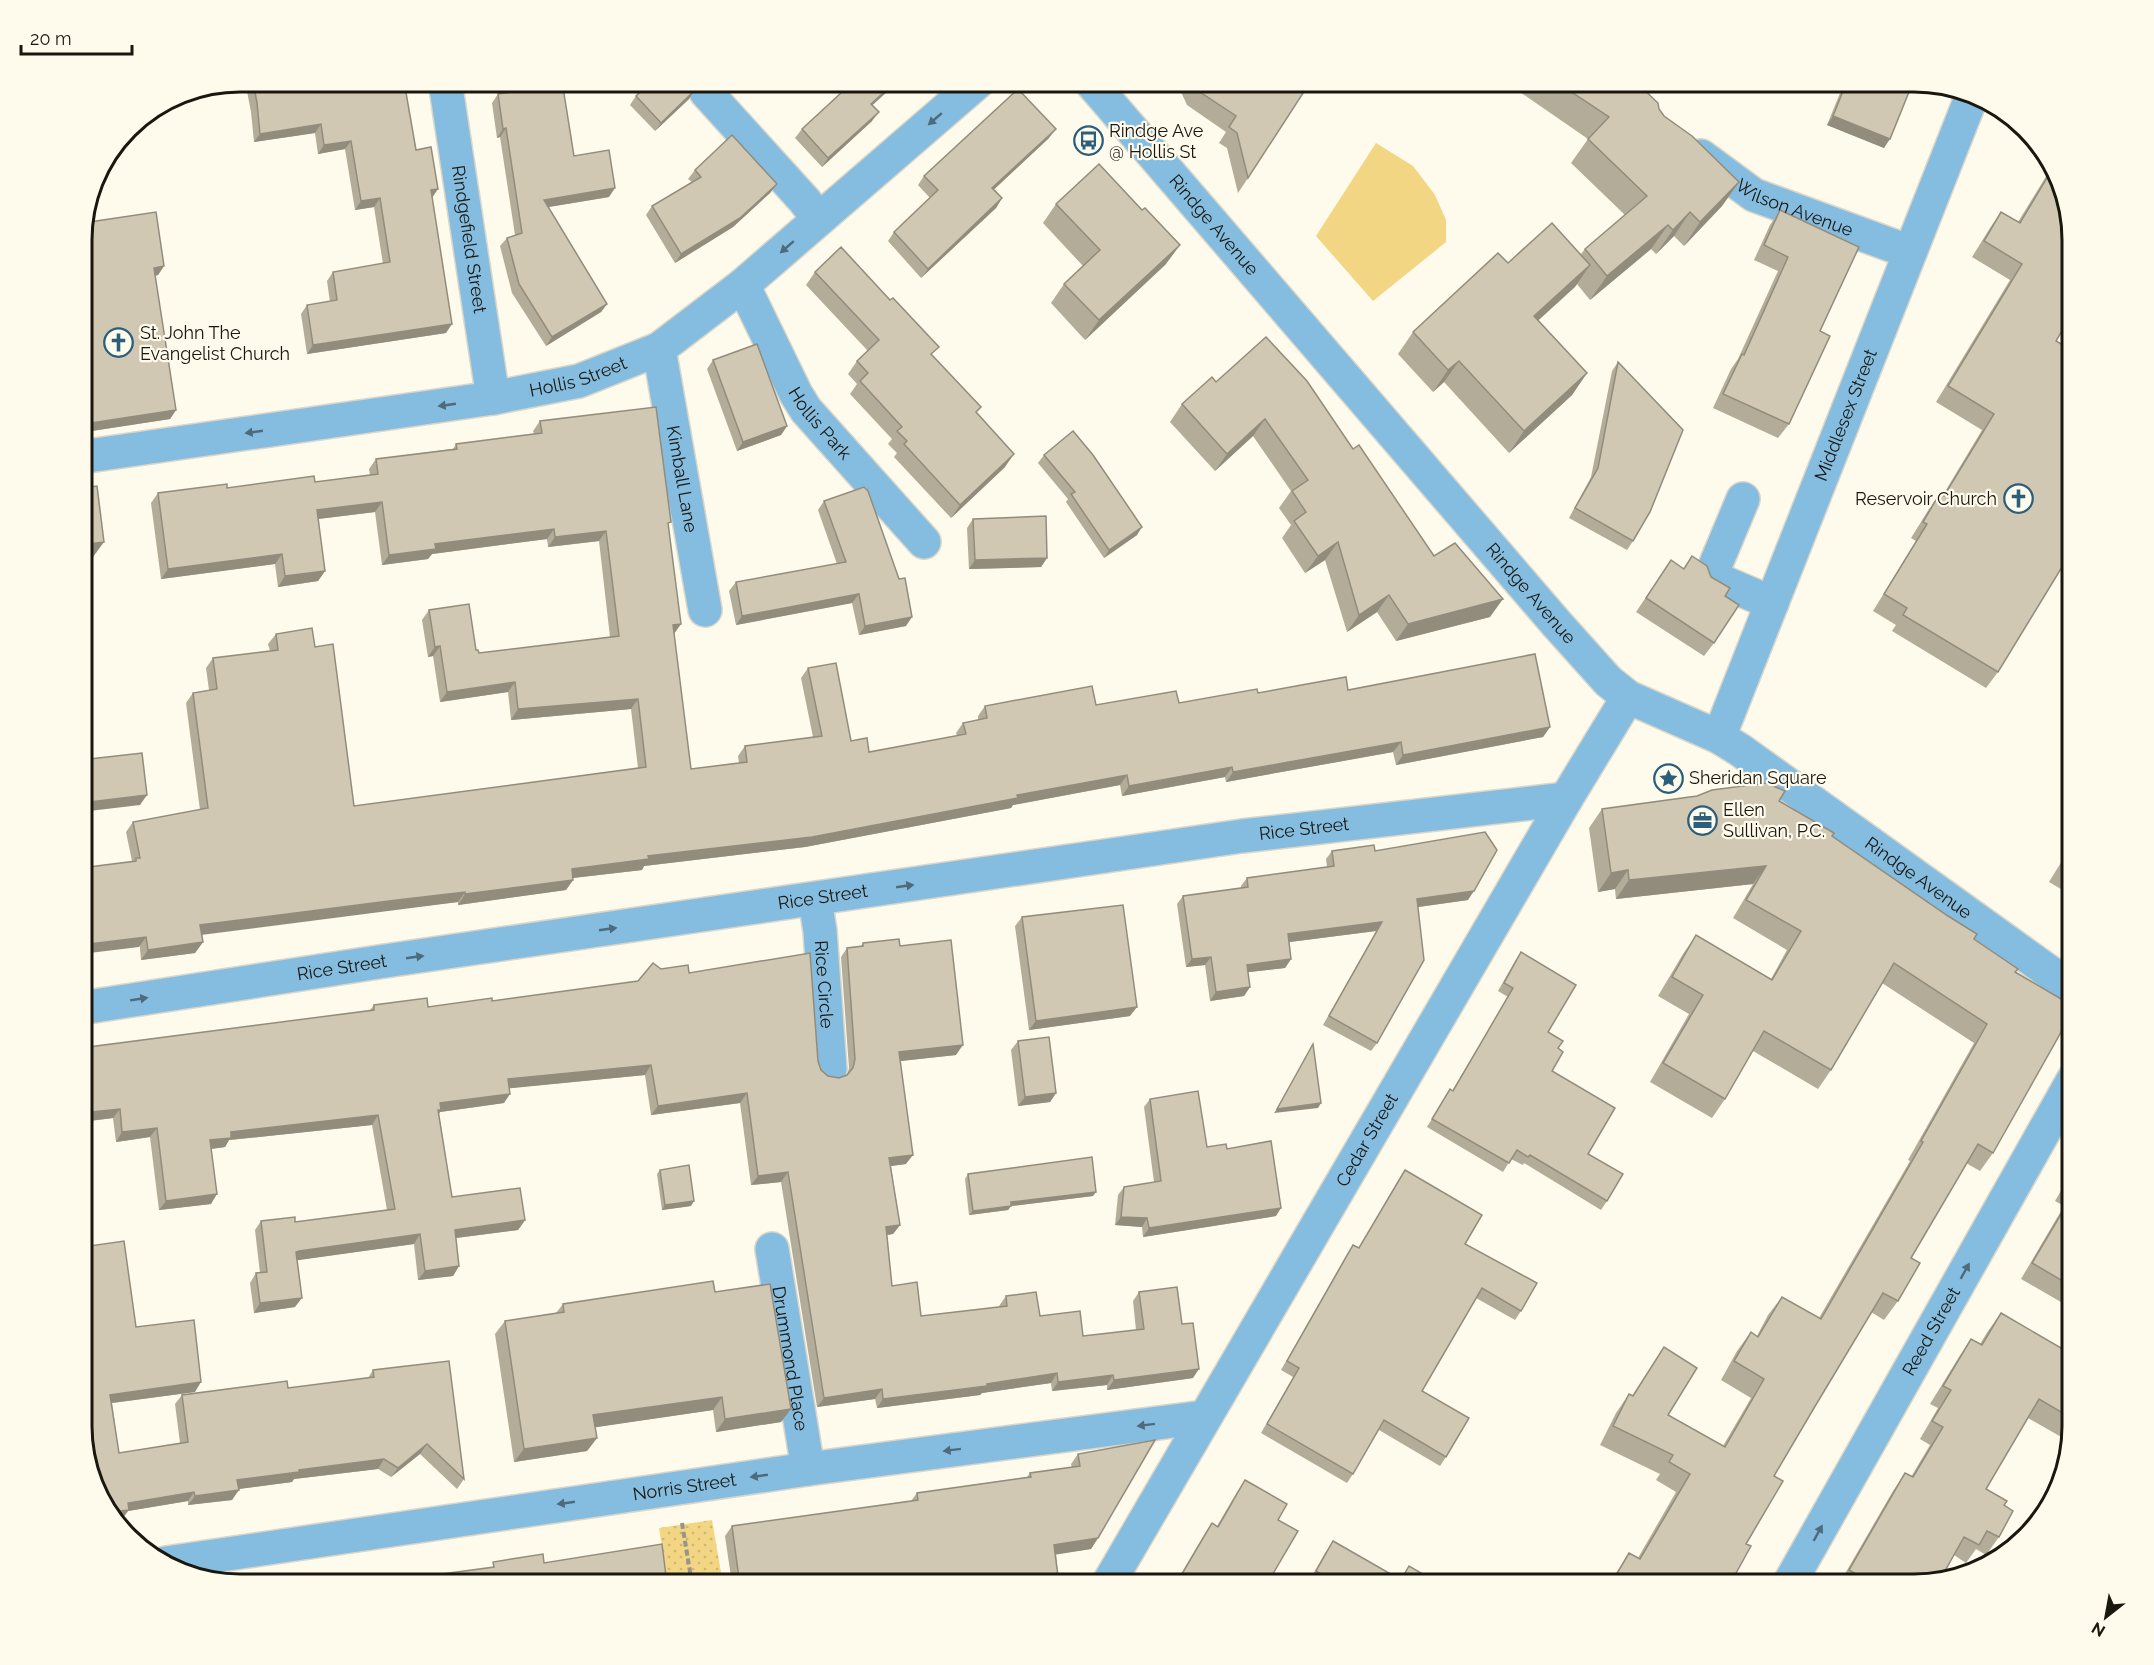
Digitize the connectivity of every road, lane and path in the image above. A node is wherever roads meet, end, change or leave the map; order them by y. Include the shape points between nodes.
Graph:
1 (447, 92) edge
2 (706, 92) dead end
3 (966, 92) edge
4 (1099, 92) edge
5 (1969, 102) edge
6 (1678, 139) edge
7 (819, 219) junction
8 (1910, 252) junction
9 (743, 285) junction
10 (659, 349) junction
11 (493, 398) junction
12 (92, 455) edge
13 (1743, 499) dead end
14 (924, 542) dead end
15 (1772, 603) junction
16 (705, 610) dead end
17 (1628, 697) junction
18 (1719, 737) junction
19 (1566, 799) junction
20 (815, 899) junction
21 (2062, 981) edge
22 (92, 1006) edge
23 (830, 1069) dead end
24 (2062, 1100) edge
25 (772, 1249) dead end
26 (1204, 1418) junction
27 (808, 1468) junction
28 (681, 1520) dead end
29 (181, 1561) edge
30 (690, 1574) edge
31 (1114, 1574) edge
32 (1795, 1574) edge

1 - 11 street, Rindgefield Street
2 - 7 street
3 -> 7 street, Hollis Street
4 - 17 street, Rindge Avenue via 1556,623 1608,681
5 - 8 street, Middlesex Street
6 - 8 street, Wilson Avenue via 1754,195
7 -> 9 street, Hollis Street
8 - 15 street, Middlesex Street
9 - 10 street, Hollis Street
9 - 14 street, Hollis Park via 806,410
10 - 11 street, Hollis Street via 579,381
10 - 16 street, Kimball Lane
11 -> 12 street, Hollis Street
13 - 15 street via 1714,566 1716,579
15 - 18 street, Middlesex Street
17 - 18 street, Rindge Avenue
17 - 19 street, Cedar Street
18 - 21 street, Rindge Avenue
20 -> 19 street, Rice Street via 1242,836
19 - 26 street, Cedar Street
22 -> 20 street, Rice Street
20 - 23 street, Rice Circle
32 -> 24 street, Reed Street
25 - 27 street, Drummond Place
26 -> 27 street, Norris Street
26 - 31 street, Cedar Street
27 -> 29 street, Norris Street
28 - 30 path

